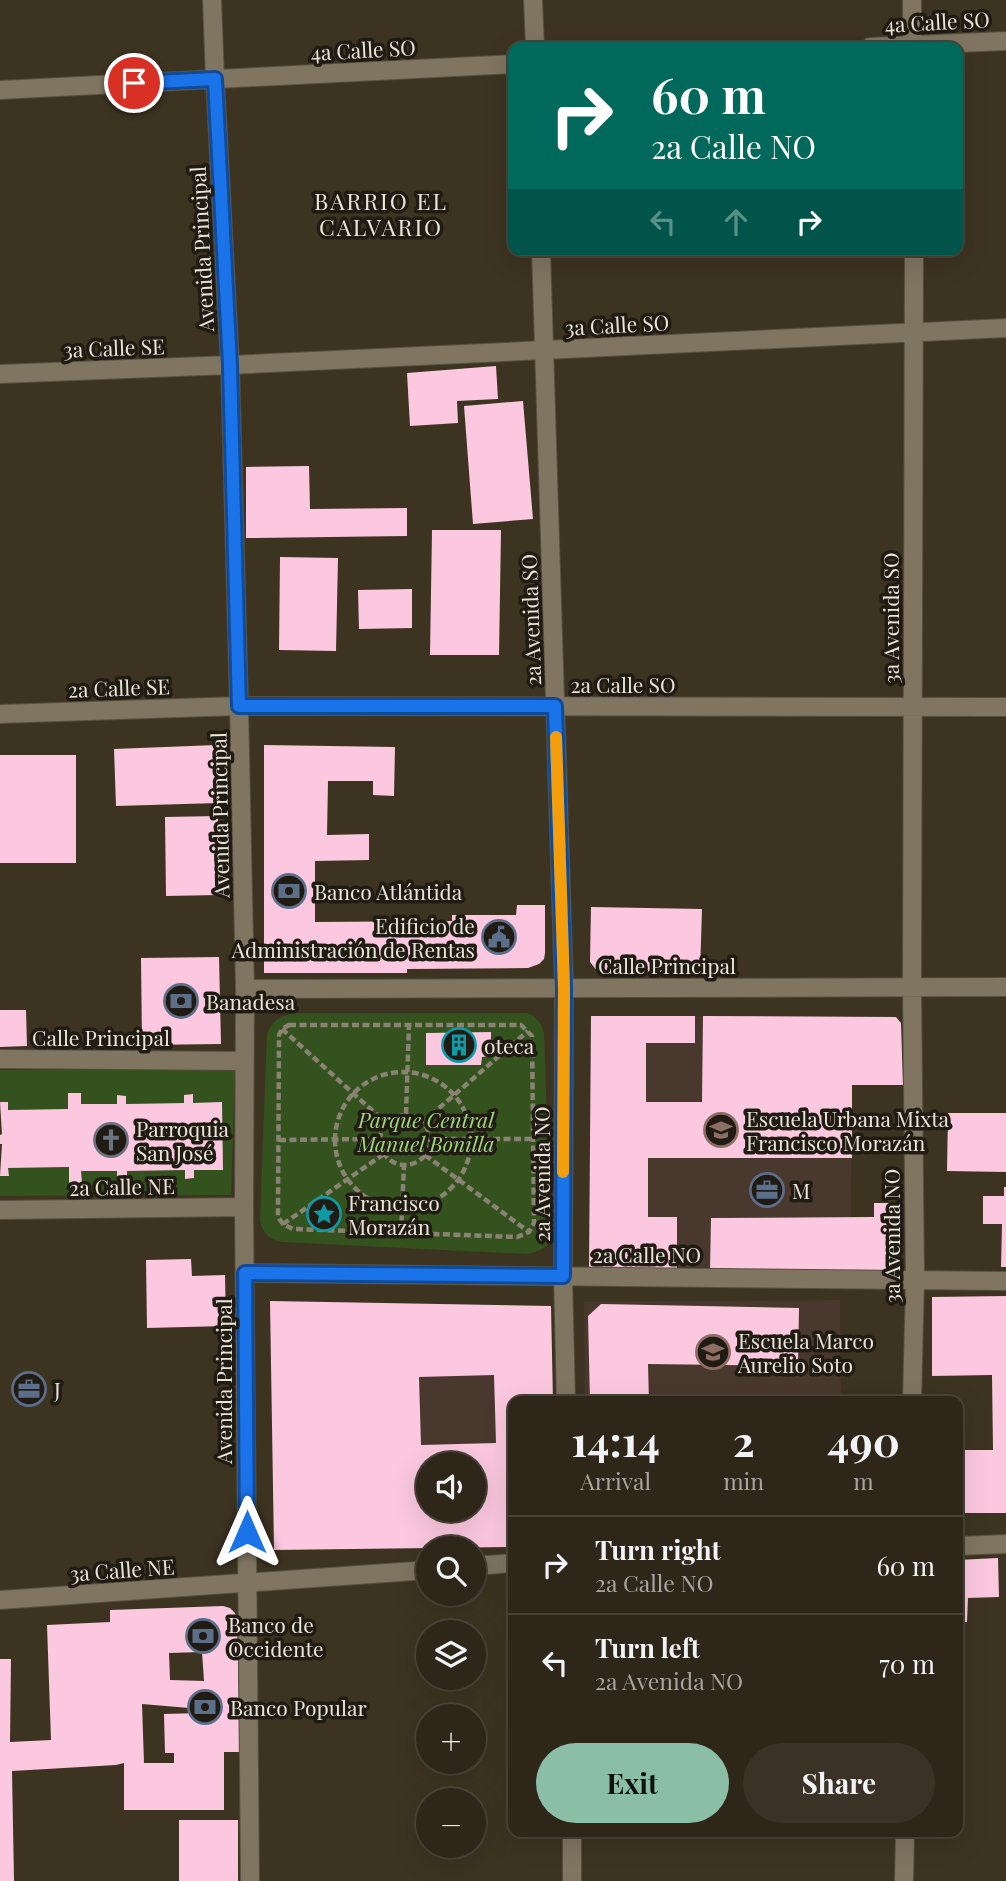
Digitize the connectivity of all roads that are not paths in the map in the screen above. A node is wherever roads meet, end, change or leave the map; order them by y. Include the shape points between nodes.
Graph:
1 (212, 0) edge
2 (533, 0) edge
3 (912, 0) edge
4 (1006, 41) edge
5 (535, 42) edge
6 (912, 42) edge
7 (963, 43) edge
8 (508, 64) edge
9 (215, 79) junction
10 (0, 90) edge
11 (541, 256) edge
12 (914, 256) edge
13 (1006, 328) edge
14 (914, 333) junction
15 (544, 351) junction
16 (230, 365) junction
17 (0, 374) edge
18 (239, 706) junction
19 (555, 706) junction
20 (913, 707) junction
21 (1006, 707) edge
22 (0, 713) edge
23 (912, 987) junction
24 (1006, 987) edge
25 (564, 988) junction
26 (245, 989) junction
27 (0, 1059) edge
28 (244, 1061) junction
29 (244, 1207) junction
30 (0, 1210) edge
31 (245, 1273) junction
32 (563, 1276) junction
33 (915, 1279) junction
34 (1006, 1281) edge
35 (566, 1396) edge
36 (912, 1396) edge
37 (1006, 1544) edge
38 (963, 1546) edge
39 (508, 1563) edge
40 (486, 1565) edge
41 (416, 1571) edge
42 (248, 1583) junction
43 (0, 1600) edge
44 (572, 1837) edge
45 (905, 1837) edge
46 (250, 1881) edge
47 (572, 1881) edge
48 (904, 1881) edge

1 - 9 street, Avenida Principal
2 - 5 street
3 - 6 street
4 - 7 street, 4a Calle SO
8 - 9 street, 4a Calle SO
9 - 10 street, 4a Calle SO
9 - 16 street, Avenida Principal
11 - 15 street, 2a Avenida SO
12 - 14 street, 3a Avenida SO
13 - 14 street, 3a Calle SO
14 - 15 street, 3a Calle SO
14 - 20 street, 3a Avenida SO
15 - 16 street, 3a Calle SO
15 - 19 street, 2a Avenida SO
16 - 17 street, 3a Calle SE
16 - 18 street, Avenida Principal
18 - 19 street, 2a Calle SO
18 - 22 street, 2a Calle SE
18 - 26 street, Avenida Principal
19 - 20 street, 2a Calle SO
19 - 25 street, 2a Avenida SO
20 - 21 street, 2a Calle SO
20 - 23 street, 3a Avenida SO
23 - 24 street, Calle Principal
23 - 25 street, Calle Principal
23 - 33 street, 3a Avenida NO
25 - 26 street, Calle Principal
25 - 32 street, 2a Avenida NO
26 - 28 street, Avenida Principal
27 - 28 street, Calle Principal
28 - 29 street, Avenida Principal
29 - 30 street, 2a Calle NE
29 - 31 street, Avenida Principal
31 - 32 street, 2a Calle NO
31 - 42 street, Avenida Principal
32 - 33 street, 2a Calle NO
32 - 35 street, 2a Avenida NO
33 - 34 street, 2a Calle NO
33 - 36 street, 3a Avenida NO
37 - 38 street
39 - 40 street
41 - 42 street, 3a Calle NE
42 - 43 street, 3a Calle NE
42 - 46 street, Avenida Principal
44 - 47 street
45 - 48 street

